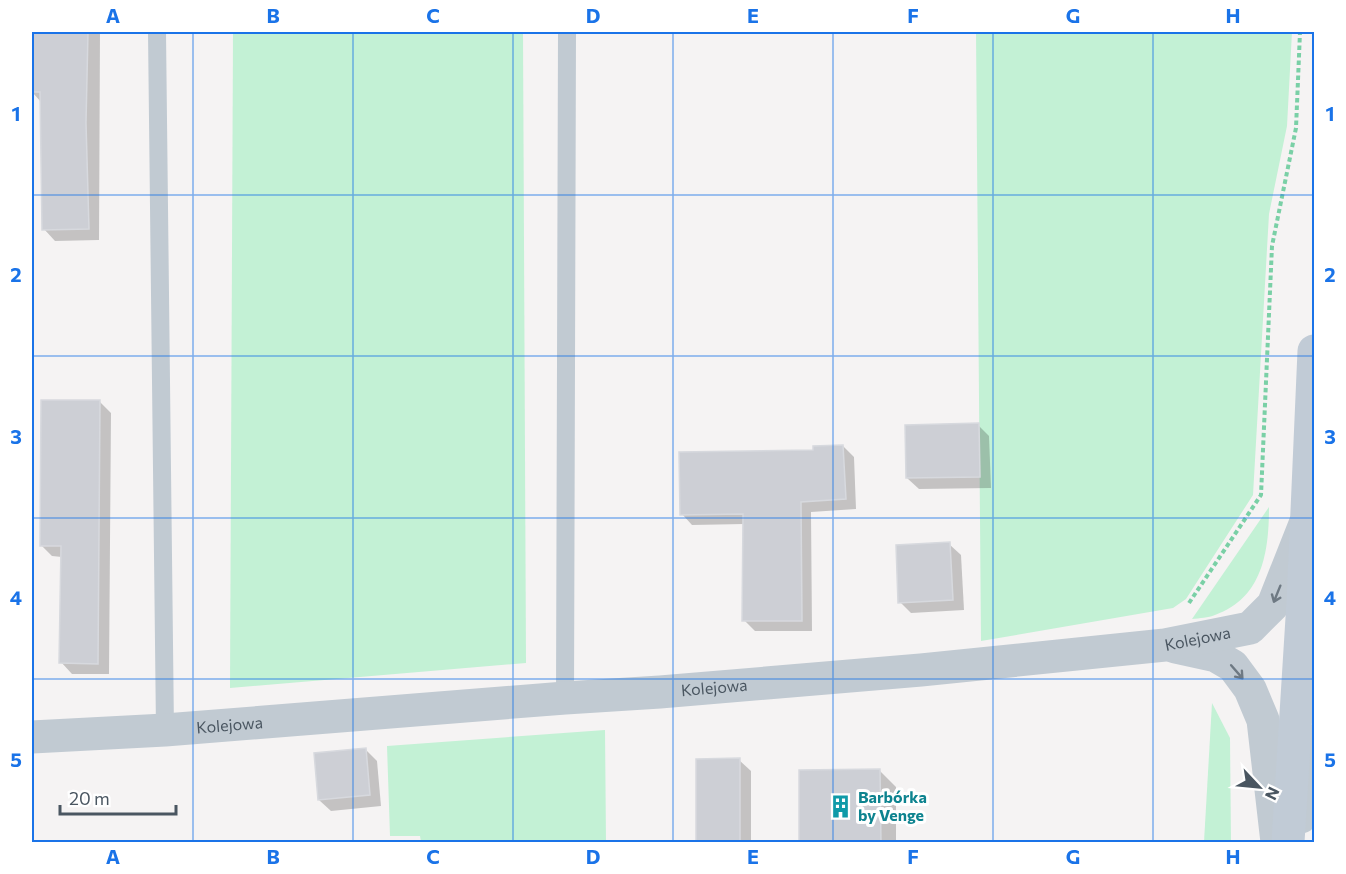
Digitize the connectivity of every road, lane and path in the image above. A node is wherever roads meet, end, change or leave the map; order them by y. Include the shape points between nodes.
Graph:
1 (157, 32) edge
2 (567, 32) edge
3 (1300, 32) edge
4 (1314, 351) edge
5 (1311, 530) edge
6 (1309, 602) edge
7 (1180, 608) dead end
8 (1165, 645) junction
9 (565, 698) junction
10 (165, 730) junction
11 (32, 737) edge
12 (1314, 741) edge
13 (1276, 843) edge
14 (1288, 843) edge
15 (1297, 843) edge

1 - 10 lane
2 - 9 lane
3 - 7 path via 1296,128 1272,246 1261,495 1190,603
4 - 5 street
5 - 6 street
5 -> 8 street, Kolejowa via 1273,606 1250,628
6 - 14 street
8 - 9 street, Kolejowa via 921,670
8 -> 13 street via 1216,656 1233,666 1250,689 1263,720
9 - 10 street, Kolejowa
10 - 11 street, Kolejowa
12 - 15 street

